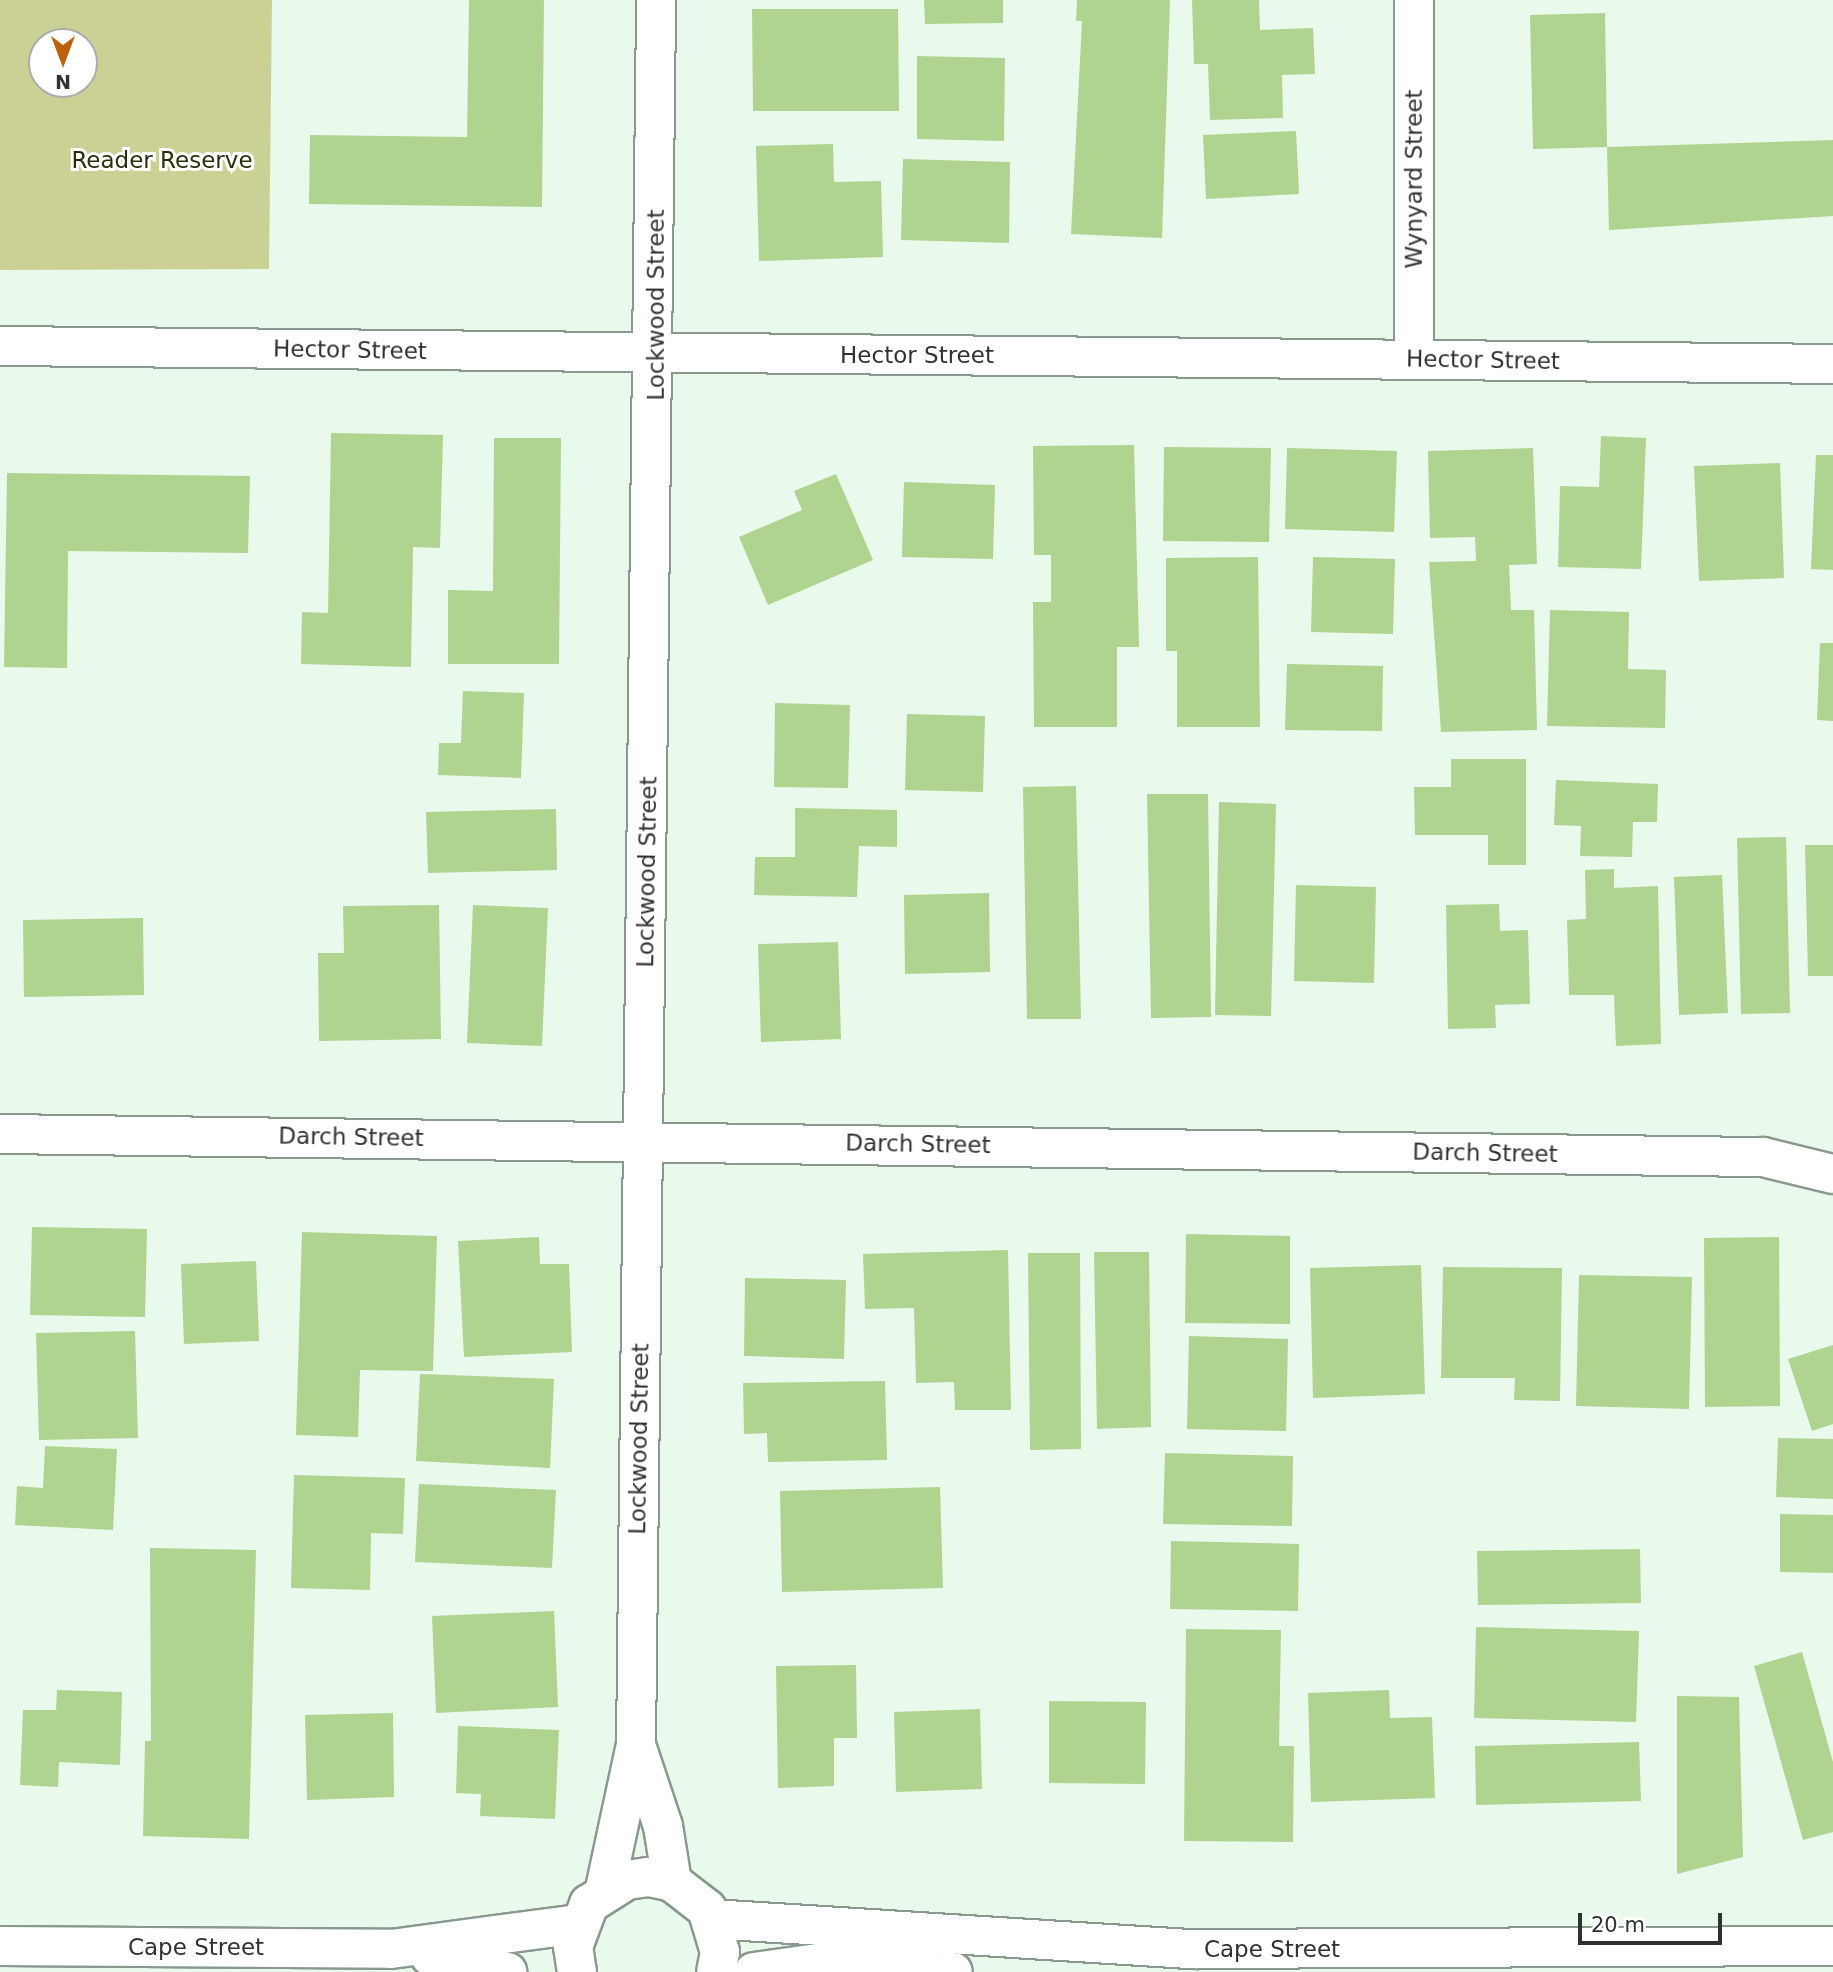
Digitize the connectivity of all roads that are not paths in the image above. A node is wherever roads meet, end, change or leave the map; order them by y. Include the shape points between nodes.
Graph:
1 (656, 0) edge
2 (1414, 0) edge
3 (0, 346) edge
4 (657, 353) junction
5 (1414, 359) junction
6 (1833, 364) edge
7 (0, 1134) edge
8 (642, 1140) junction
9 (1833, 1174) edge
10 (636, 1745) junction
11 (671, 1882) junction
12 (606, 1889) junction
13 (712, 1919) junction
14 (578, 1924) junction
15 (0, 1946) edge
16 (1833, 1946) edge
17 (391, 1949) junction
18 (507, 1972) edge
19 (577, 1972) edge
20 (716, 1972) edge
21 (754, 1972) edge
22 (953, 1972) edge

1 - 4 street, Lockwood Street
2 - 5 street, Wynyard Street
3 - 4 street, Hector Street
4 - 5 street, Hector Street
4 - 8 street, Lockwood Street
5 - 6 street, Hector Street
7 - 8 street, Darch Street
8 - 9 street, Darch Street via 1763,1157
8 - 10 street, Lockwood Street
10 - 11 street, Lockwood Street via 663,1826
10 - 12 street, Lockwood Street
11 - 12 street via 626,1880
11 - 13 street via 691,1893
12 - 14 street
13 - 16 street, Cape Street via 1194,1949
13 - 20 street via 720,1952
14 - 17 street, Cape Street
14 - 19 street
15 - 17 street, Cape Street
17 - 18 street, Cape Street
21 - 22 street via 818,1963

